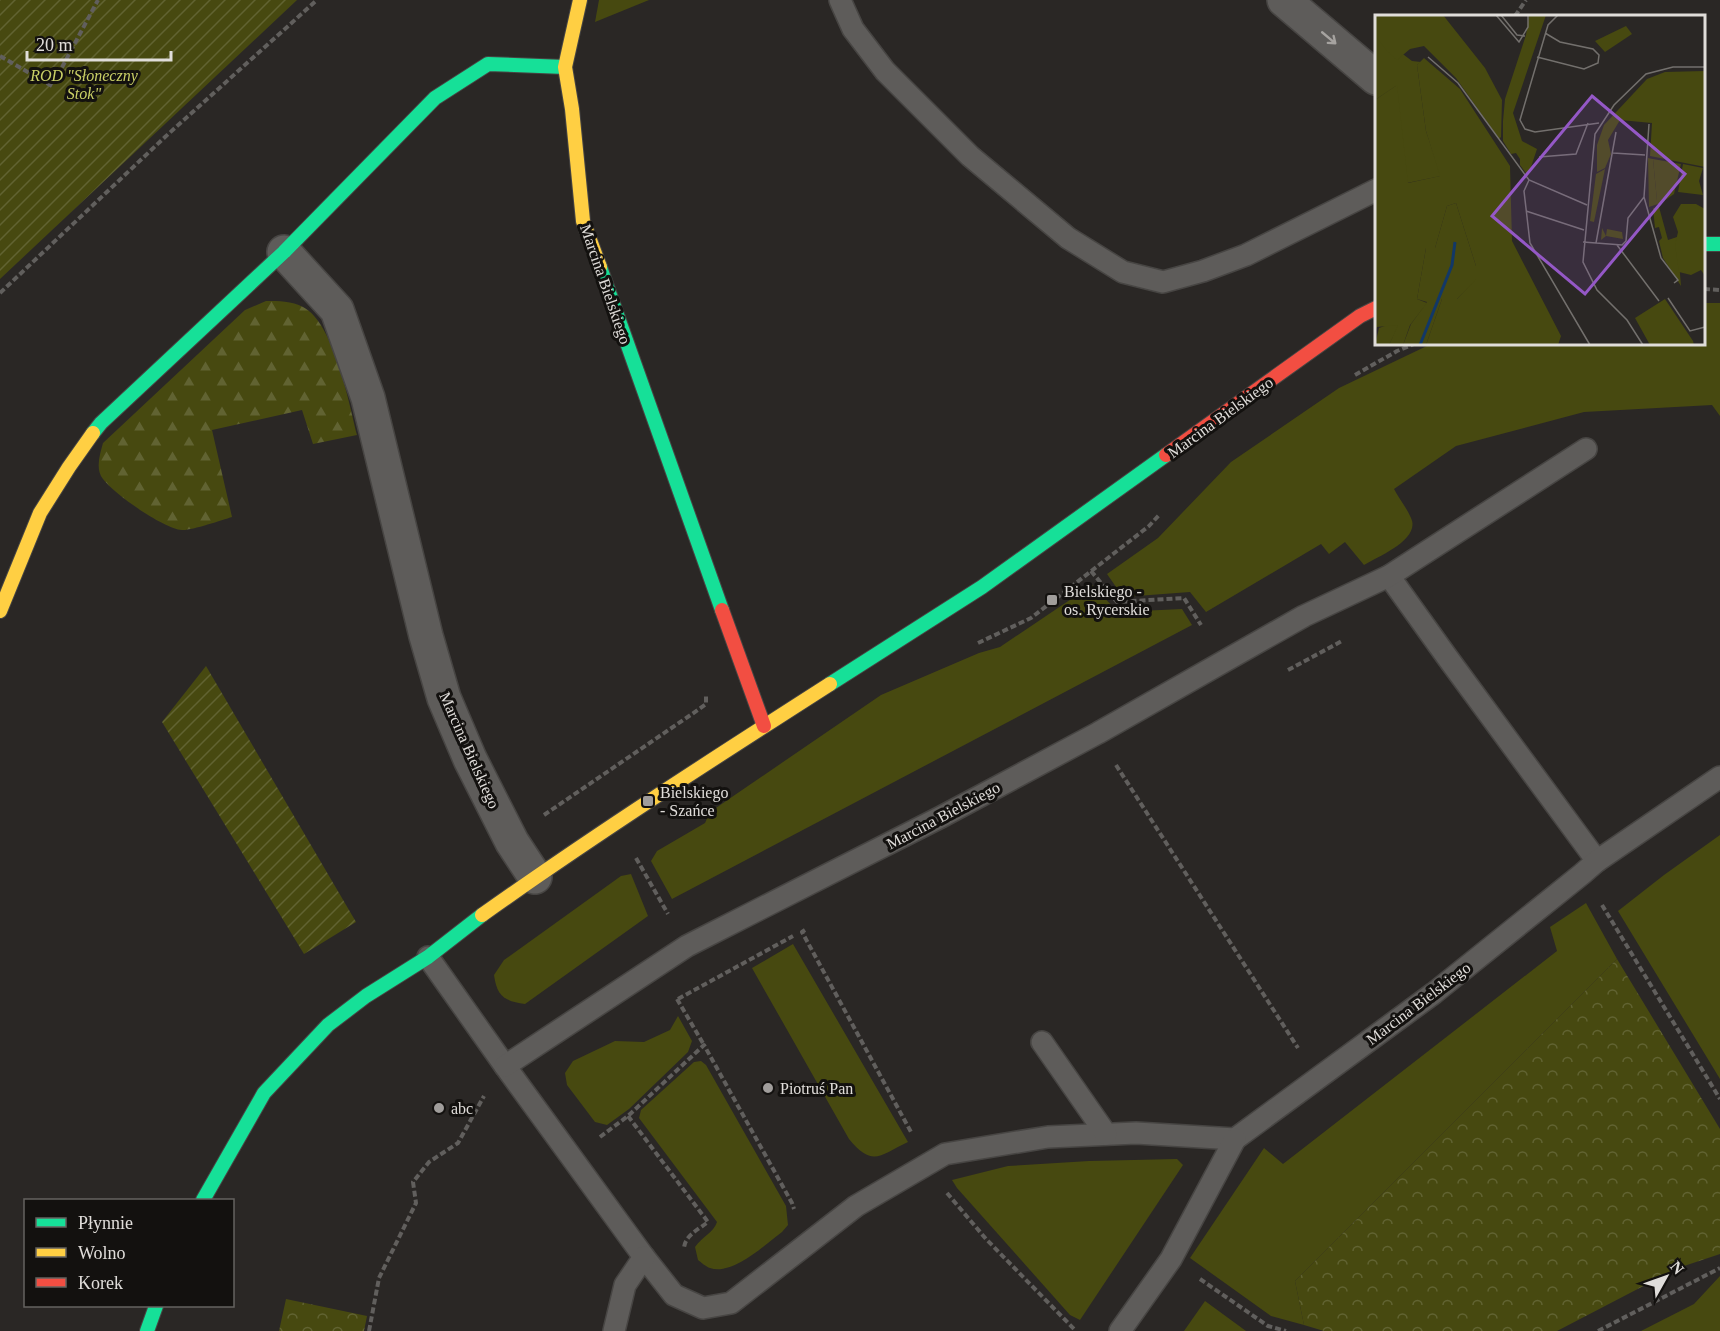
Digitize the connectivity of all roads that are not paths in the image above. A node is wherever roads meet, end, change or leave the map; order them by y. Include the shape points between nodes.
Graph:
1 (580, 0) edge
2 (840, 0) edge
3 (1284, 0) edge
4 (565, 67) junction
5 (1375, 76) edge
6 (1375, 191) edge
7 (284, 252) junction
8 (1375, 309) edge
9 (1586, 449) dead end
10 (1389, 576) junction
11 (0, 611) edge
12 (764, 726) junction
13 (1720, 777) edge
14 (1590, 867) junction
15 (535, 877) junction
16 (428, 957) junction
17 (1042, 1042) dead end
18 (505, 1066) junction
19 (1106, 1134) junction
20 (1235, 1139) junction
21 (204, 1199) edge
22 (644, 1257) junction
23 (155, 1307) edge
24 (147, 1331) edge
25 (614, 1331) edge
26 (1120, 1331) edge

1 - 4 street
2 - 6 lane via 854,29 885,71 970,156 1068,238 1123,272 1163,282 1203,271 1246,255
3 -> 5 street
4 - 7 street via 488,64 435,98
4 - 12 street, Marcina Bielskiego via 583,221
7 - 11 street via 101,423 40,513
7 - 15 street, Marcina Bielskiego via 337,310 368,398 444,698 512,842
8 - 12 street, Marcina Bielskiego via 982,587
9 - 10 lane, Marcina Bielskiego
10 - 14 lane
10 - 18 lane, Marcina Bielskiego via 1304,616 951,812 687,946
12 - 15 street, Marcina Bielskiego
13 - 14 lane, Marcina Bielskiego
14 - 20 lane, Marcina Bielskiego via 1434,993
15 - 16 street, Marcina Bielskiego
16 - 18 lane
16 - 21 street, Marcina Bielskiego via 328,1025 264,1093
17 - 19 lane
18 - 22 lane
19 - 20 lane
19 - 22 lane via 1048,1137 945,1154 856,1206 731,1303 703,1308 674,1295
20 - 26 lane, Marcina Bielskiego via 1171,1259
22 - 25 lane via 625,1285
23 - 24 street

